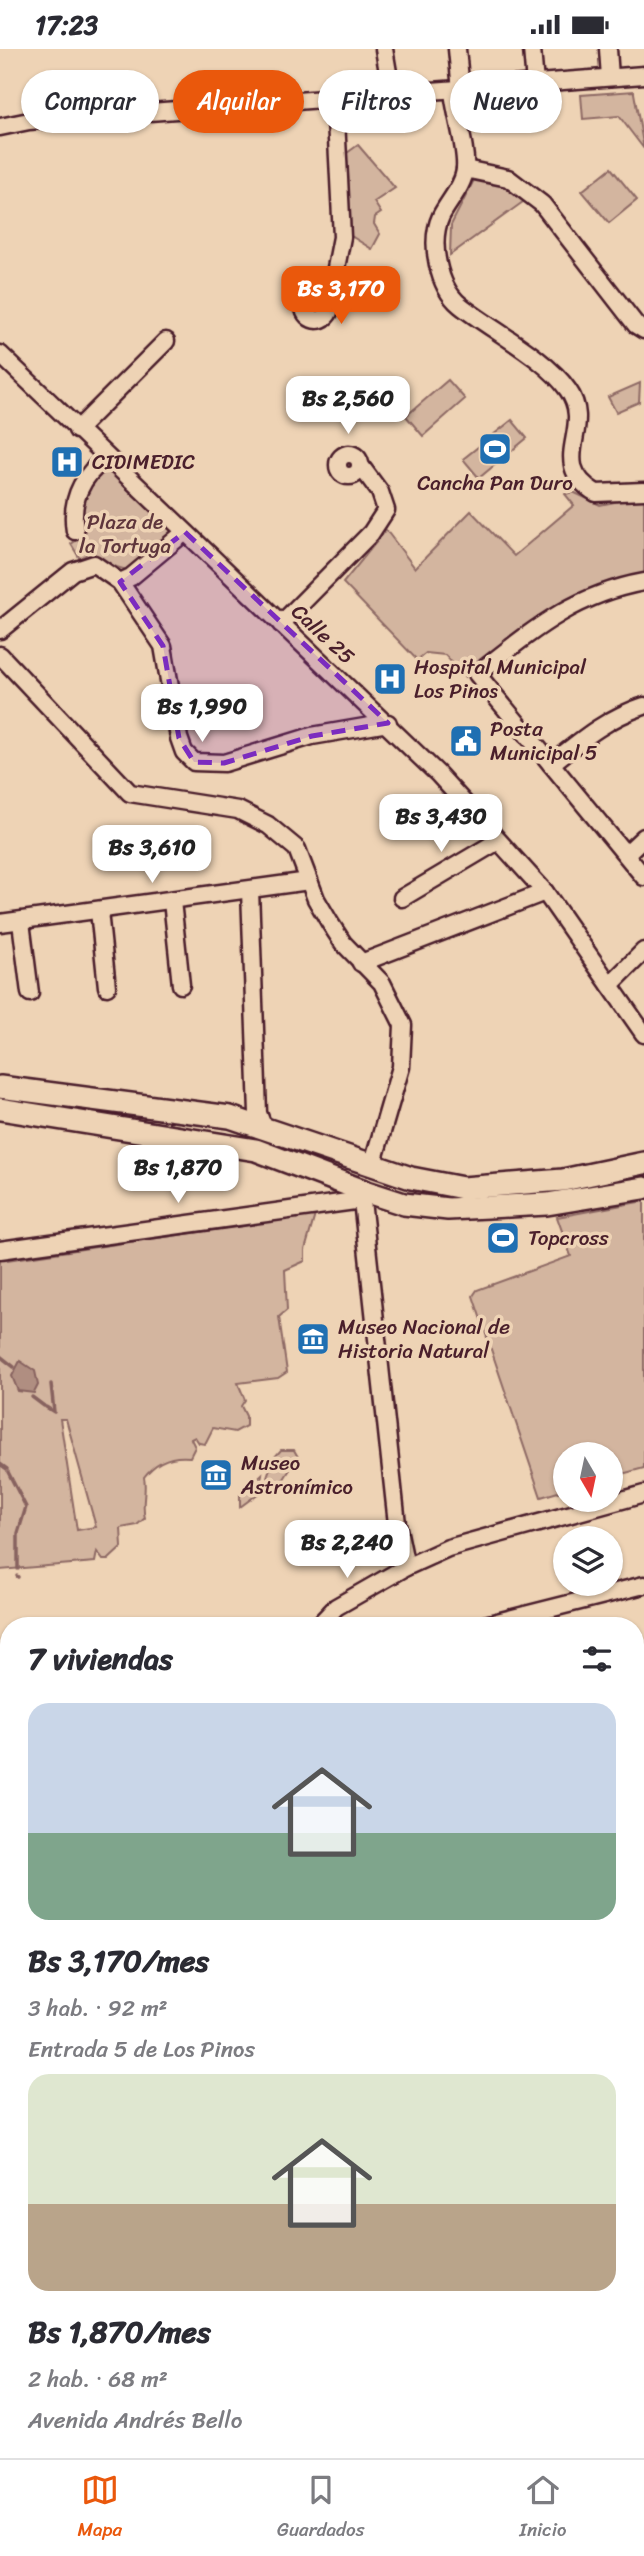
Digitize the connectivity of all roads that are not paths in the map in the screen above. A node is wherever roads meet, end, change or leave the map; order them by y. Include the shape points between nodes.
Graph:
1 (384, 49) edge
2 (457, 49) edge
3 (532, 49) edge
4 (608, 49) edge
5 (387, 70) edge
6 (457, 70) edge
7 (534, 70) edge
8 (644, 75) edge
9 (610, 77) junction
10 (562, 81) edge
11 (318, 101) edge
12 (0, 127) edge
13 (337, 133) edge
14 (462, 133) edge
15 (466, 169) junction
16 (338, 264) junction
17 (315, 294) junction
18 (329, 304) junction
19 (644, 330) edge
20 (166, 341) dead end
21 (0, 354) edge
22 (77, 430) junction
23 (106, 458) junction
24 (360, 465) dead end
25 (644, 491) edge
26 (75, 531) dead end
27 (185, 531) junction
28 (120, 582) junction
29 (644, 582) edge
30 (281, 624) junction
31 (0, 630) edge
32 (0, 655) edge
33 (644, 706) edge
34 (388, 723) junction
35 (551, 764) junction
36 (644, 838) edge
37 (498, 841) junction
38 (627, 853) junction
39 (644, 877) edge
40 (309, 881) junction
41 (250, 890) junction
42 (545, 892) junction
43 (402, 898) dead end
44 (172, 901) junction
45 (99, 911) junction
46 (21, 922) junction
47 (0, 923) edge
48 (644, 951) edge
49 (361, 963) junction
50 (181, 985) dead end
51 (610, 985) junction
52 (107, 987) dead end
53 (30, 993) dead end
54 (644, 1034) edge
55 (0, 1087) edge
56 (0, 1108) edge
57 (262, 1126) junction
58 (256, 1150) junction
59 (644, 1163) edge
60 (372, 1166) junction
61 (644, 1188) edge
62 (363, 1196) junction
63 (0, 1250) edge
64 (644, 1494) edge
65 (407, 1567) junction
66 (644, 1585) edge
67 (327, 1617) edge
68 (517, 1617) edge

1 - 5 street
2 - 6 street
3 - 7 street
4 - 9 street
8 - 9 street
9 - 10 street
11 - 12 street via 29,121
13 - 16 street via 343,211
14 - 15 street
15 - 19 street via 508,178 542,204
15 - 25 street via 440,219 441,278 457,303 517,345 569,390 578,421 571,461 576,478 597,493
16 - 17 street via 332,280
16 - 18 street
17 - 18 street via 326,297
17 - 18 street via 305,302 310,317 323,318
20 - 22 street
21 - 22 street, Calle 25
22 - 23 street, Calle 25
23 - 26 street via 92,468 75,499
23 - 27 street, Calle 25
24 - 30 street via 380,492 386,510 371,533
27 - 28 street
27 - 30 street, Calle 25
28 - 31 street via 102,567 85,565
28 - 34 street via 163,646 179,738 194,762 224,763 312,736
29 - 35 street via 573,604 477,674
30 - 34 street, Calle 25
32 - 40 street via 130,793 238,810 286,837 297,849
33 - 35 street via 598,726
34 - 37 street, Calle 25
35 - 38 street
36 - 38 street
37 - 42 street, Calle 25
37 - 43 street
38 - 39 street
40 - 41 street
40 - 49 street via 330,923
41 - 44 street
41 - 57 street
42 - 49 street
42 - 51 street, Calle 25
44 - 45 street
44 - 50 street
45 - 46 street
45 - 52 street
46 - 47 street
46 - 53 street
48 - 51 street
49 - 60 street via 382,983 404,1035 401,1067
51 - 54 street, Calle 25
55 - 57 main road via 230,1117
56 - 58 main road
57 - 58 main road
57 - 60 main road
58 - 62 main road
59 - 60 main road via 564,1180 490,1188 444,1186
60 - 62 main road
61 - 62 main road via 547,1204 458,1209
62 - 63 street
62 - 65 street via 397,1524
64 - 65 street via 448,1548
65 - 67 street
66 - 68 street

